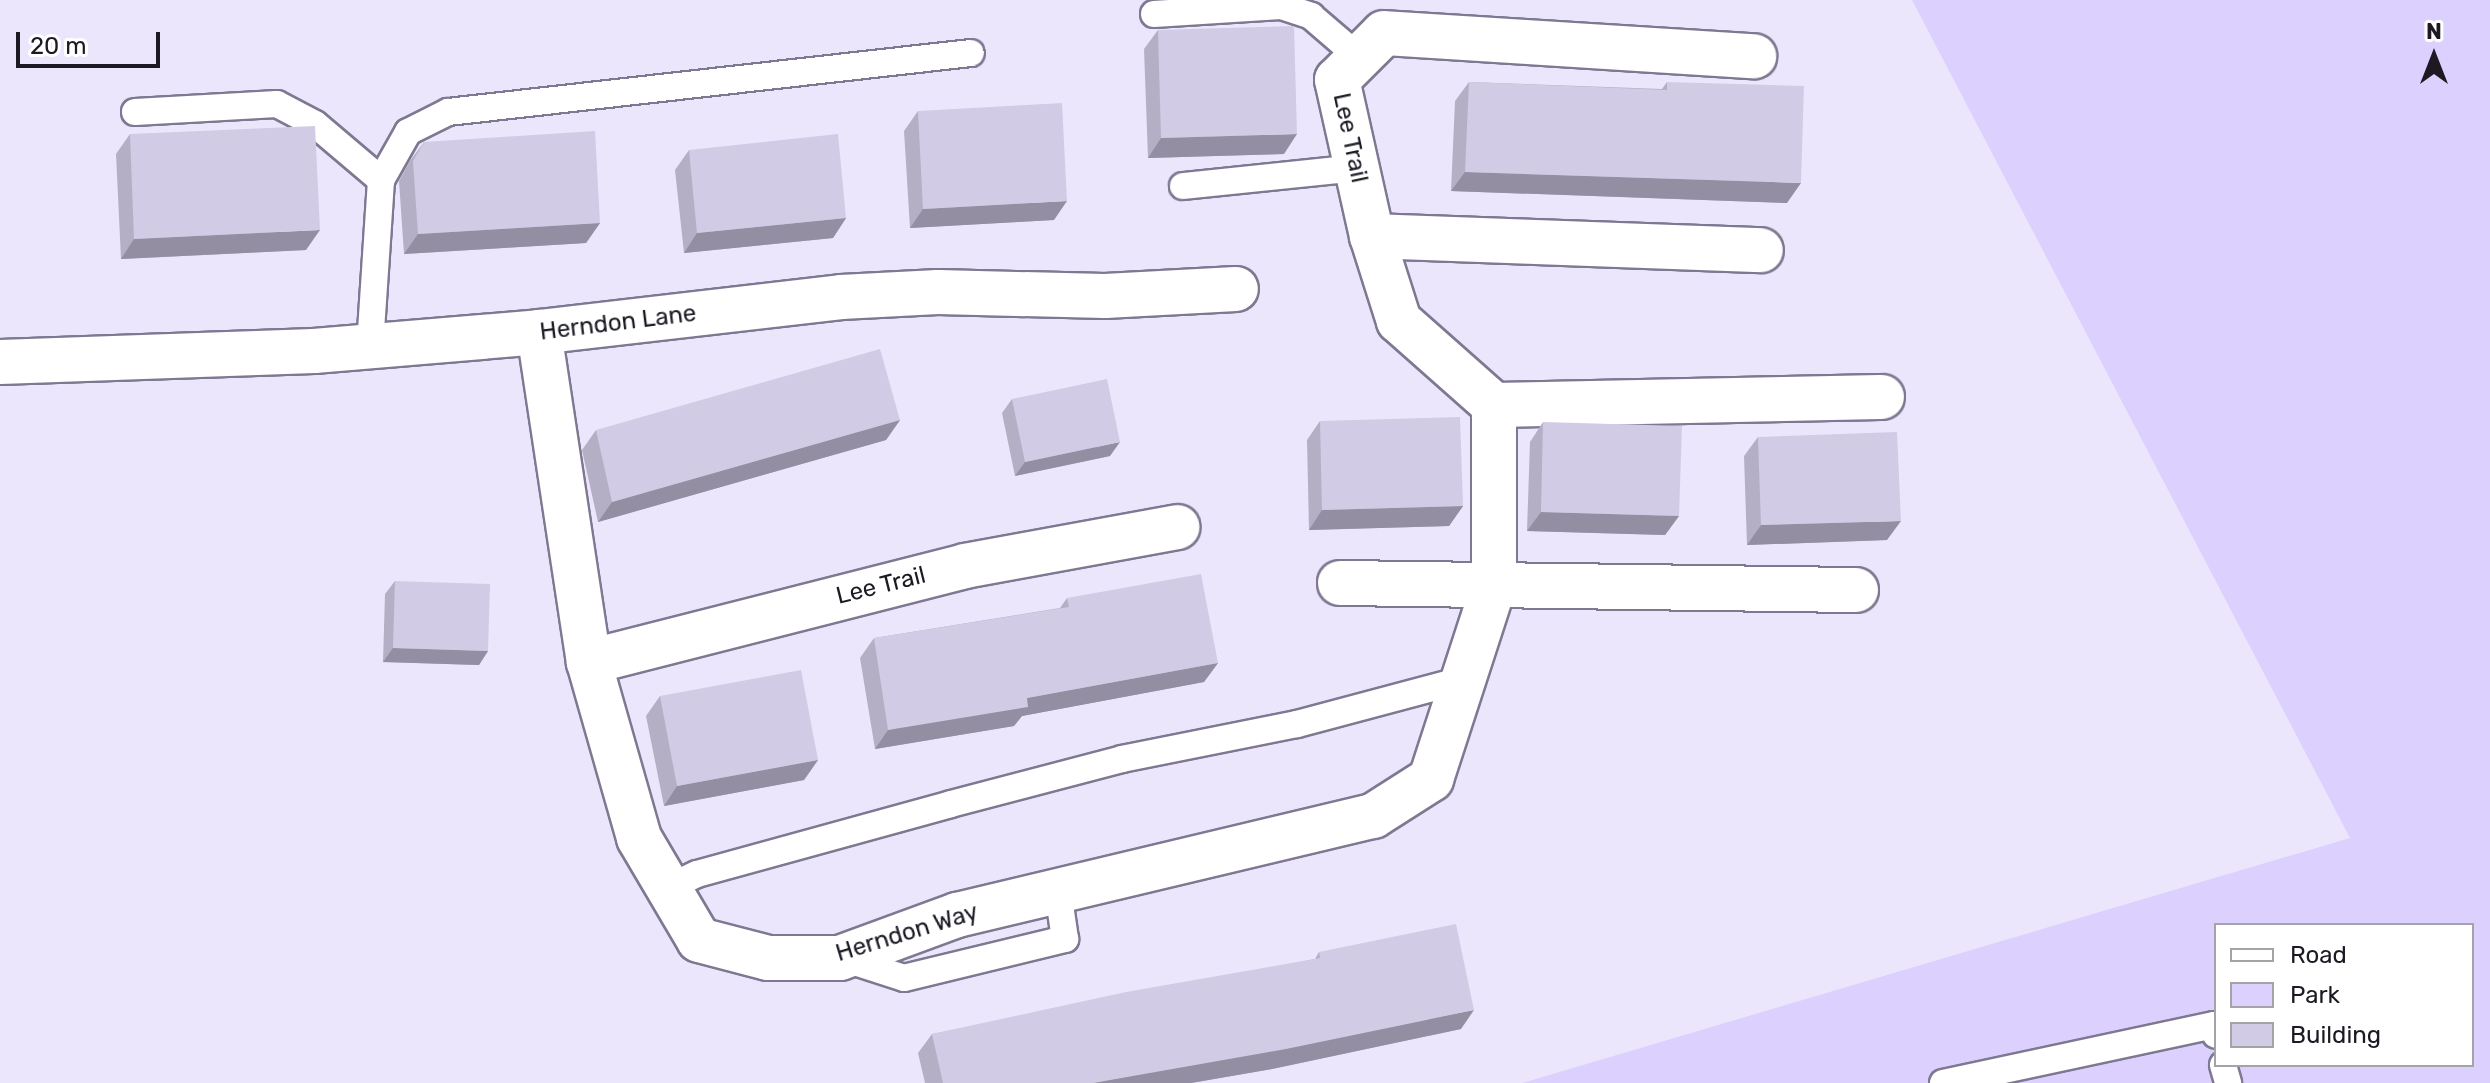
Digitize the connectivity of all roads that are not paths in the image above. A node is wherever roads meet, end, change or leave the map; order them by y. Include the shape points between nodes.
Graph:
1 (1154, 14) dead end
2 (971, 53) dead end
3 (1754, 56) dead end
4 (1360, 58) junction
5 (135, 112) dead end
6 (1356, 168) junction
7 (381, 180) junction
8 (1183, 186) dead end
9 (1372, 236) junction
10 (1761, 250) dead end
11 (1236, 289) dead end
12 (539, 332) junction
13 (370, 346) junction
14 (0, 362) edge
15 (1882, 397) dead end
16 (1494, 405) junction
17 (1177, 527) dead end
18 (1340, 583) dead end
19 (1494, 585) junction
20 (1856, 590) dead end
21 (589, 662) junction
22 (1462, 680) junction
23 (668, 888) junction
24 (2214, 1025) edge
25 (1943, 1083) edge

1 - 4 lane via 1281,6 1311,16
2 - 7 lane via 448,112 408,132
3 - 4 street, Lee Trail via 1384,33
4 - 6 street, Lee Trail via 1337,80
5 - 7 lane via 277,104 315,124
6 - 8 lane
6 - 9 street, Lee Trail
7 - 13 lane
9 - 10 street
9 - 16 street, Lee Trail via 1399,321
11 - 12 street, Herndon Lane via 1105,296 938,292 841,297
12 - 13 street, Herndon Lane
12 - 21 street, Herndon Way
13 - 14 street, Herndon Lane
15 - 16 street
16 - 19 street
17 - 21 street, Lee Trail via 965,566
18 - 19 street
19 - 20 street
19 - 22 street, Herndon Way
21 - 23 street, Herndon Way via 639,838
22 - 23 lane via 1297,724 1122,759 965,800 697,874
22 - 23 street, Herndon Way via 1431,779 1373,816 957,915 840,958 768,958 699,940
24 - 25 lane

